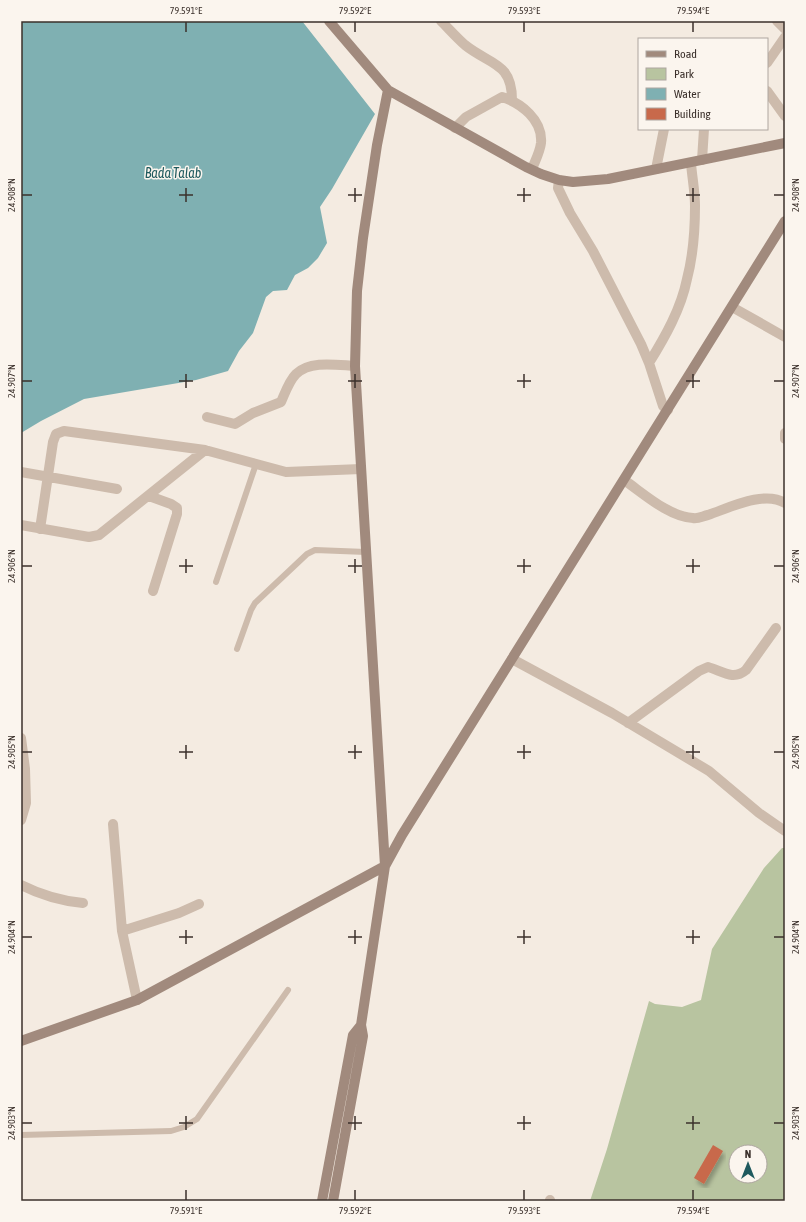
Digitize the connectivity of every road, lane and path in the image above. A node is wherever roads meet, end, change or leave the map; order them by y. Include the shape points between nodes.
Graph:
1 (329, 21) edge
2 (441, 21) edge
3 (777, 21) edge
4 (785, 29) edge
5 (785, 37) edge
6 (768, 62) edge
7 (388, 90) junction
8 (768, 93) edge
9 (512, 100) junction
10 (785, 116) edge
11 (455, 128) junction
12 (664, 130) edge
13 (704, 130) edge
14 (785, 144) edge
15 (702, 160) junction
16 (690, 163) junction
17 (532, 169) junction
18 (656, 169) junction
19 (559, 180) junction
20 (785, 221) edge
21 (732, 306) junction
22 (785, 337) edge
23 (649, 363) junction
24 (355, 366) junction
25 (668, 410) junction
26 (207, 417) dead end
27 (785, 433) edge
28 (785, 439) edge
29 (205, 450) junction
30 (256, 464) junction
31 (361, 469) junction
32 (21, 472) edge
33 (48, 478) junction
34 (624, 480) junction
35 (117, 489) dead end
36 (148, 496) junction
37 (785, 502) edge
38 (21, 525) edge
39 (40, 529) junction
40 (366, 552) junction
41 (216, 582) dead end
42 (153, 591) dead end
43 (776, 628) dead end
44 (238, 649) dead end
45 (512, 659) junction
46 (628, 723) junction
47 (21, 738) edge
48 (21, 820) edge
49 (113, 824) dead end
50 (785, 831) edge
51 (385, 866) junction
52 (21, 885) edge
53 (83, 903) dead end
54 (199, 904) dead end
55 (122, 931) junction
56 (288, 990) dead end
57 (137, 1000) junction
58 (361, 1025) junction
59 (21, 1041) edge
60 (21, 1135) edge
61 (322, 1201) edge
62 (333, 1201) edge

1 - 7 main road
2 - 9 street via 465,45 499,66 507,74 512,86
3 - 4 street
5 - 6 street
7 - 11 main road
7 - 24 main road via 363,238 357,292
8 - 10 street
9 - 11 street via 502,97 466,117
9 - 17 street via 528,111 540,128 540,150
11 - 17 main road
12 - 18 street
13 - 15 street
14 - 15 main road
15 - 16 main road
16 - 18 main road
16 - 23 street via 695,204 687,280 674,318
17 - 19 main road
18 - 19 main road via 608,179 573,182
19 - 23 street via 558,188 570,213 593,251
20 - 21 main road
21 - 22 street
21 - 25 main road
23 - 25 street via 663,406
24 - 26 street via 307,367 296,374 281,402 253,413 235,424
24 - 31 main road
25 - 34 main road
27 - 28 street
29 - 30 street
29 - 33 street via 64,431 56,434 53,442
29 - 36 street
30 - 31 street via 286,472
30 - 41 lane
31 - 40 main road
32 - 33 street
33 - 35 street
33 - 39 street
34 - 37 street via 671,513 694,519 768,498
34 - 45 main road
36 - 39 street via 99,535 89,536
36 - 42 street via 177,508
38 - 39 street
40 - 44 lane via 325,549 307,554 255,603
40 - 51 main road
43 - 46 street via 740,675 731,676 708,667
45 - 46 street
45 - 51 main road
46 - 50 street via 709,771
47 - 48 street via 26,803
49 - 55 street
51 - 57 main road
51 - 58 main road
52 - 53 street via 34,892 67,902
54 - 55 street
55 - 57 street
56 - 60 lane via 197,1119 184,1128 171,1131
57 - 59 main road
58 - 61 main road via 353,1035
58 - 62 main road via 363,1036

